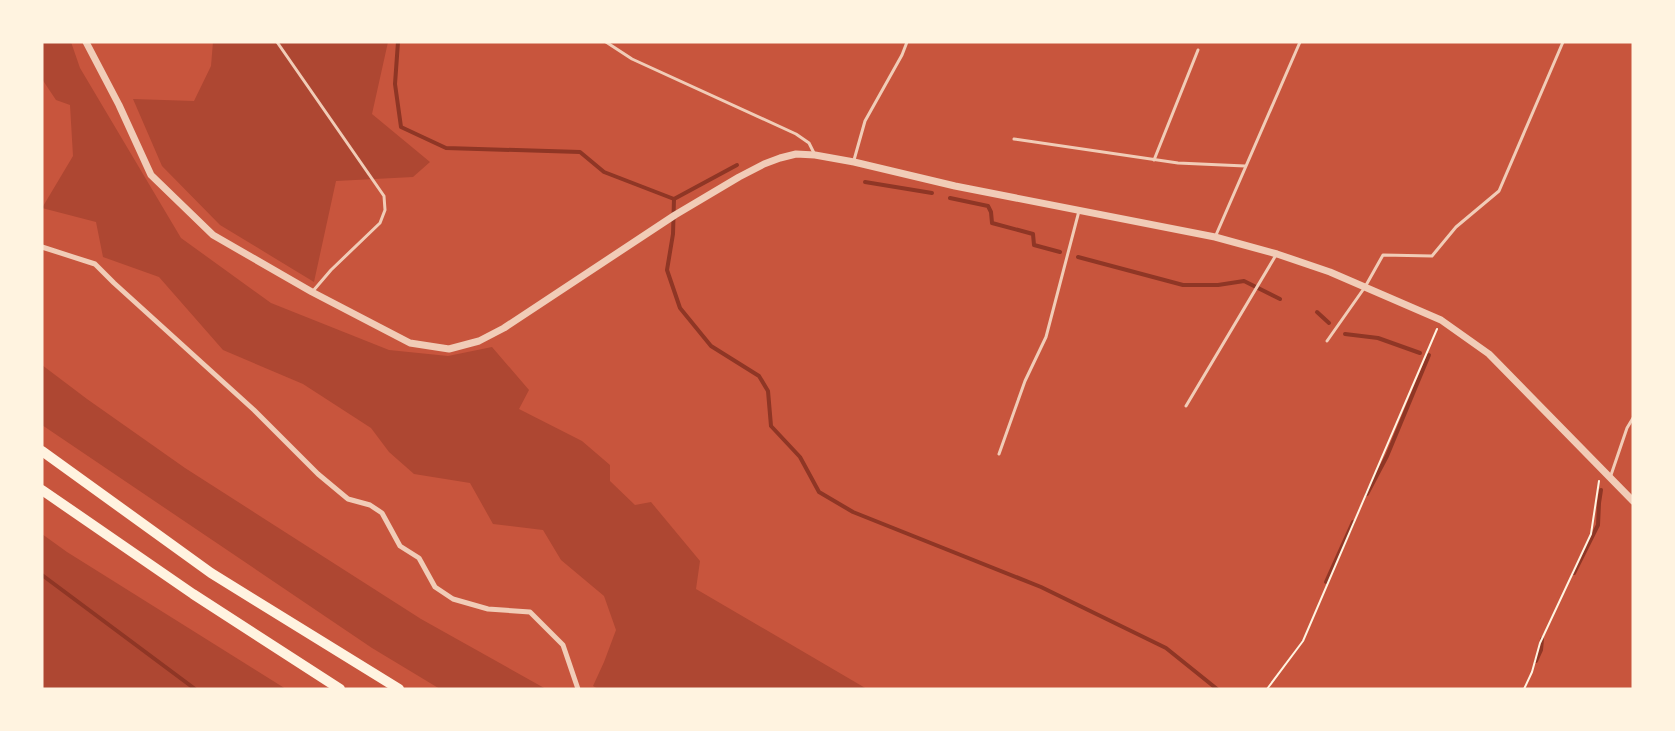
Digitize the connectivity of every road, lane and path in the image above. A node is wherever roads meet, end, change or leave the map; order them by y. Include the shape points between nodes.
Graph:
1 (86, 42) edge
2 (277, 42) edge
3 (606, 42) edge
4 (908, 42) edge
5 (1300, 42) edge
6 (1563, 42) edge
7 (1198, 50) dead end
8 (1014, 139) dead end
9 (815, 155) junction
10 (1154, 160) junction
11 (854, 162) junction
12 (1245, 166) junction
13 (1079, 209) junction
14 (1215, 237) junction
15 (42, 247) edge
16 (1276, 254) junction
17 (1365, 287) junction
18 (312, 292) junction
19 (1441, 320) junction
20 (1327, 341) dead end
21 (1186, 406) dead end
22 (1633, 418) edge
23 (42, 451) edge
24 (999, 454) dead end
25 (1603, 470) junction
26 (1610, 478) junction
27 (42, 490) edge
28 (1633, 501) edge
29 (340, 689) edge
30 (399, 689) edge
31 (578, 689) edge
32 (1267, 689) edge
33 (1524, 689) edge

1 - 18 street via 152,175 213,235
2 - 18 lane via 384,196 385,210 380,223
3 - 9 lane via 632,59 796,134 809,143
4 - 11 lane via 865,121
5 - 12 lane
6 - 17 lane via 1499,191 1456,227 1432,256 1383,255
7 - 10 lane
8 - 10 lane
9 - 11 street
9 - 18 street via 796,154 739,177 479,341 449,349 410,343
10 - 12 lane
11 - 13 street
12 - 14 lane
13 - 14 street
13 - 24 lane via 1046,338 1025,381
14 - 16 street
15 - 31 street via 95,264 318,474 348,499 382,513 400,546 418,558 435,587 453,599 488,609 530,612 563,645
16 - 17 street
16 - 21 lane
17 - 19 street
17 - 20 lane
19 - 25 street via 1488,354
19 - 32 path via 1303,641
22 - 26 lane
23 - 30 highway via 211,573
25 - 26 street
25 - 33 path via 1591,534 1540,643
26 - 28 street
27 - 29 highway

